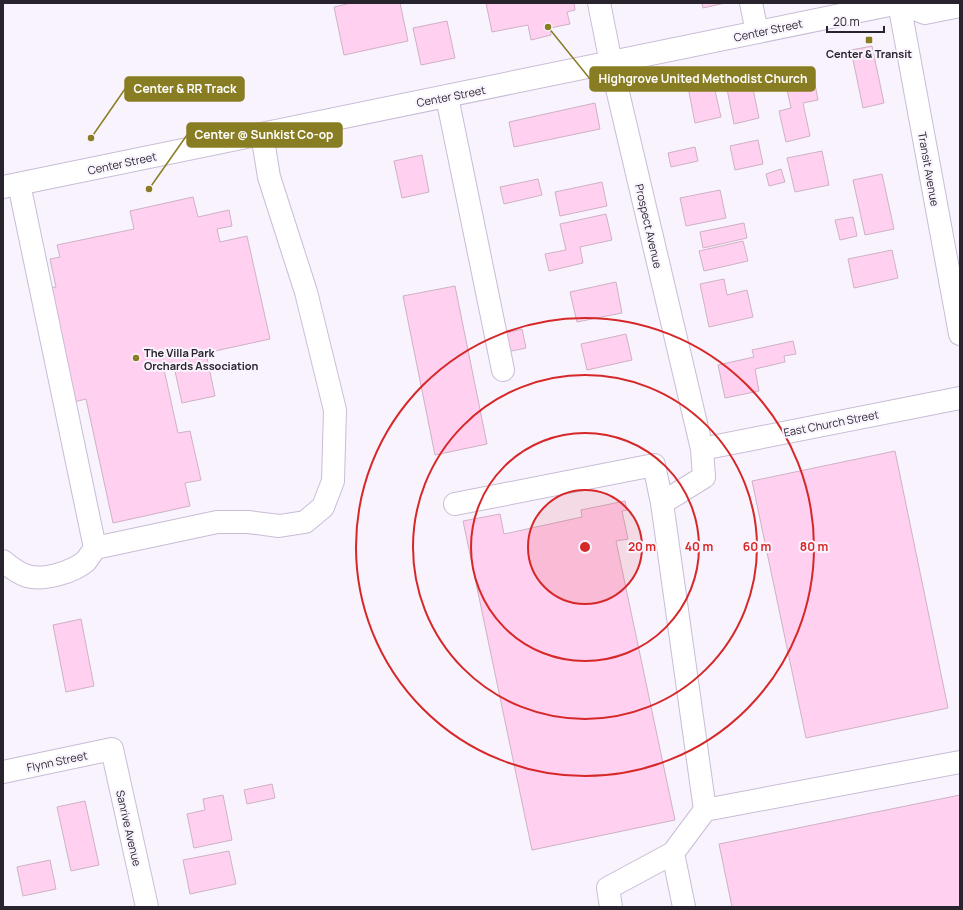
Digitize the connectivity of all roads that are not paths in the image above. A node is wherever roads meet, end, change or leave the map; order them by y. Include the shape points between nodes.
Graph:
1 (599, 3) edge
2 (751, 3) edge
3 (899, 3) edge
4 (960, 6) edge
5 (757, 32) junction
6 (611, 63) junction
7 (447, 96) junction
8 (262, 134) junction
9 (11, 185) edge
10 (960, 334) edge
11 (503, 370) dead end
12 (960, 398) edge
13 (702, 449) junction
14 (662, 503) junction
15 (455, 504) dead end
16 (96, 548) junction
17 (3, 561) edge
18 (112, 749) joint
19 (960, 762) edge
20 (3, 772) edge
21 (705, 810) junction
22 (673, 853) junction
23 (147, 907) edge
24 (611, 907) edge
25 (684, 907) edge

1 - 6 street, Prospect Avenue
2 - 5 street
3 - 4 street via 925,13
3 - 5 street, Center Street
3 - 10 street, Transit Avenue
5 - 6 street, Center Street
6 - 7 street, Center Street
6 - 13 street, Prospect Avenue
7 - 8 street, Center Street
7 - 11 street
8 - 9 street, Center Street
8 - 16 street via 269,177 306,292 335,410 333,481 323,507 305,522 279,526 217,522
9 - 16 street
12 - 13 street, East Church Street
13 - 14 street, Prospect Avenue via 704,477
14 - 15 street via 654,465
14 - 21 street
16 - 17 street via 86,561 70,571 47,577 28,576
18 - 20 street, Flynn Street
18 - 23 street, Sanrive Avenue
19 - 21 street
21 - 22 street
22 - 24 street via 608,888
22 - 25 street

